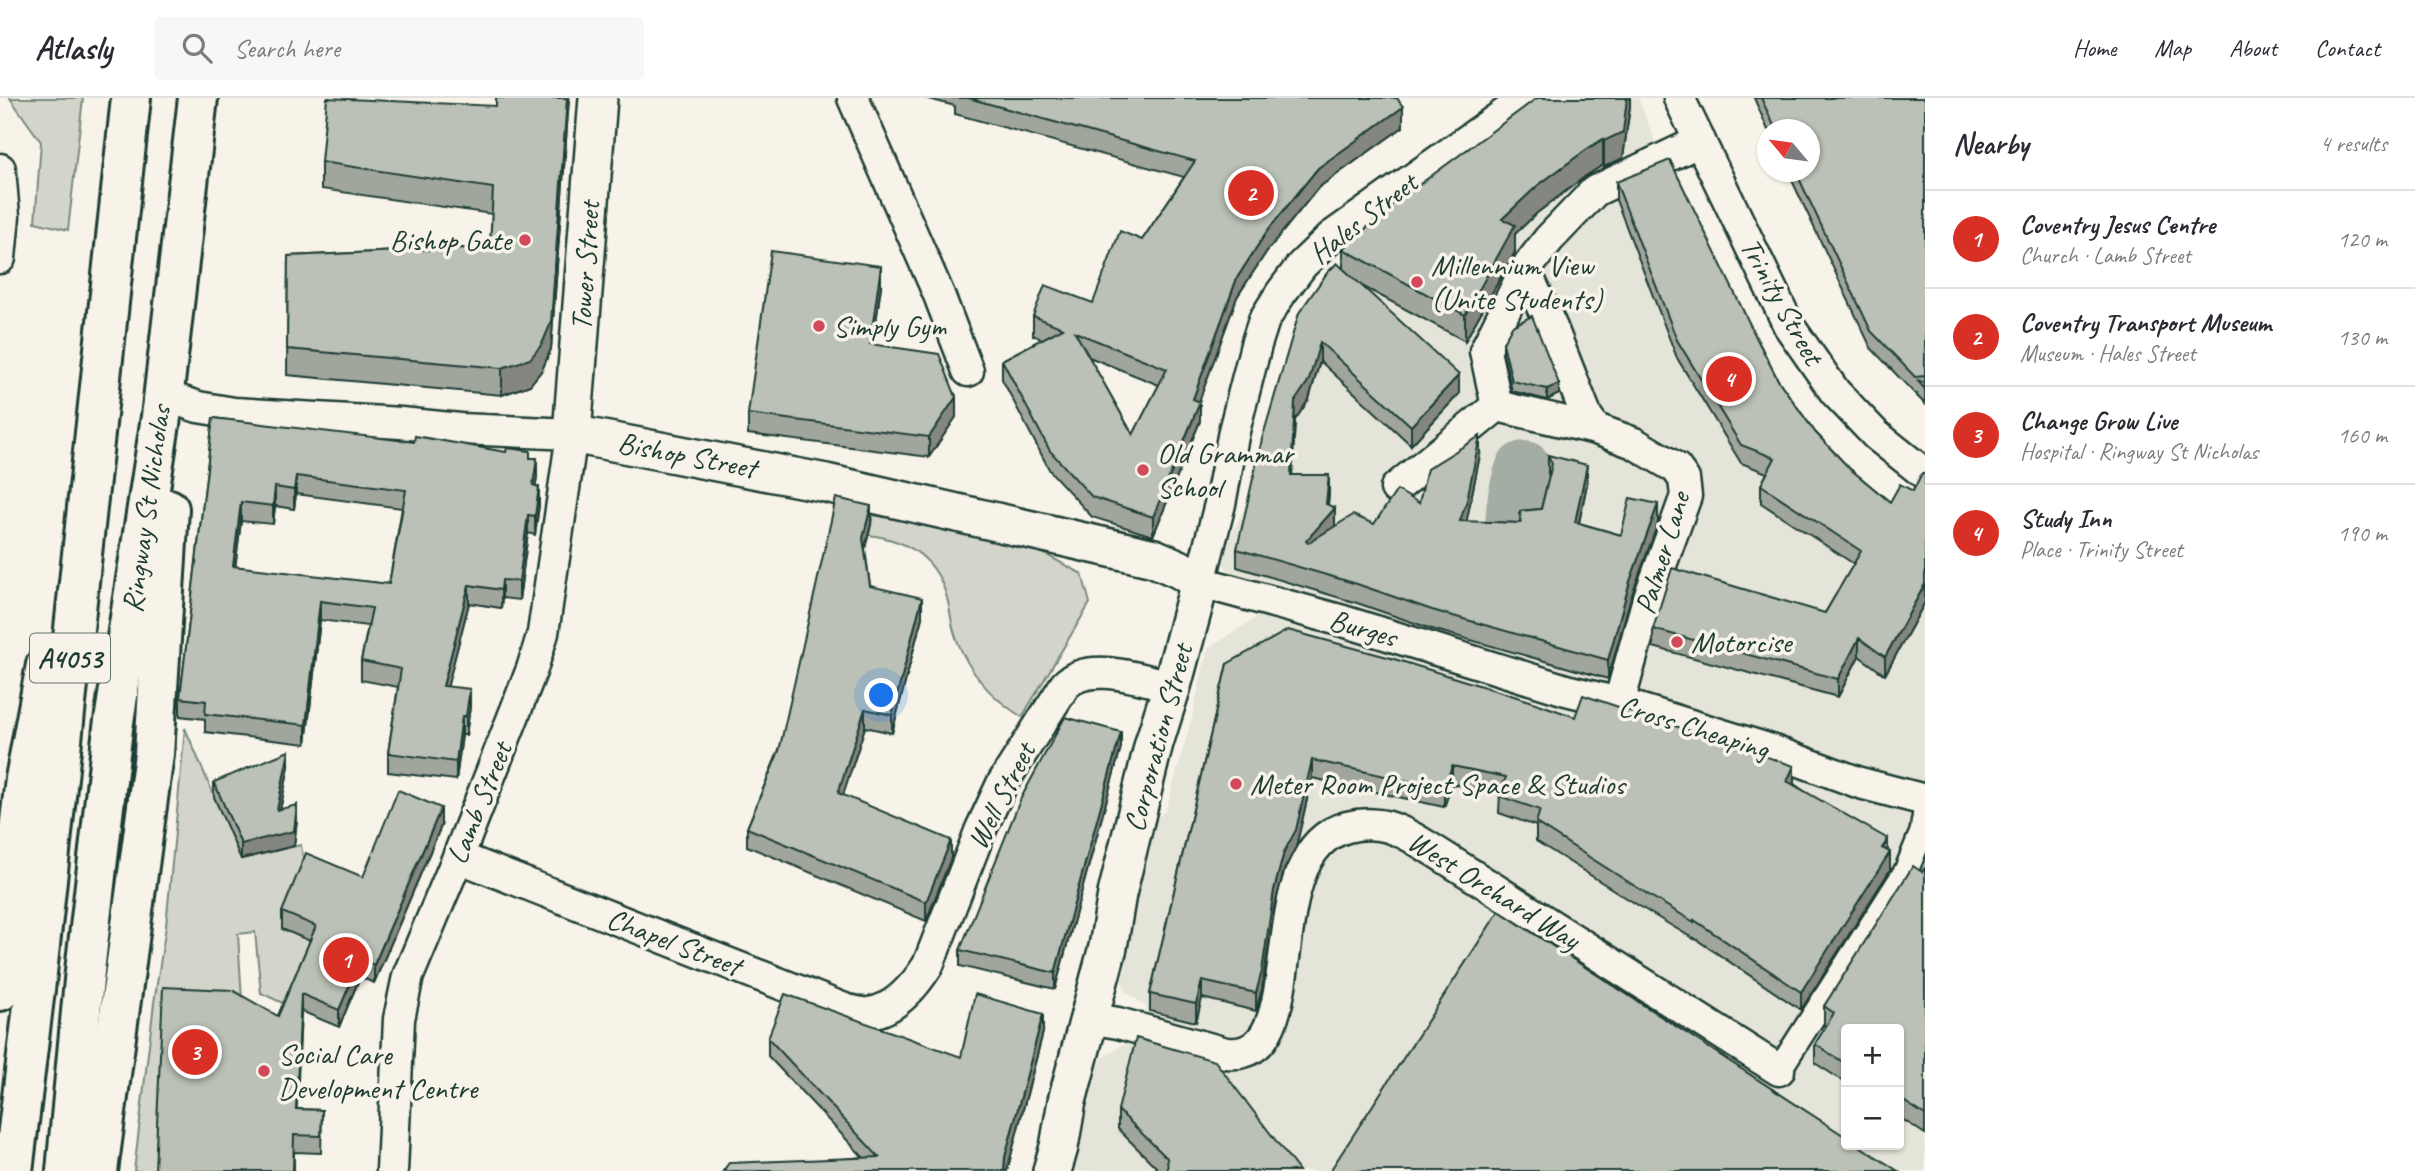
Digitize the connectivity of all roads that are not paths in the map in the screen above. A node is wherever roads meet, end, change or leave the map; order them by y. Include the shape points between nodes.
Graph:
1 (131, 98) edge
2 (198, 98) edge
3 (598, 98) edge
4 (853, 98) edge
5 (1527, 98) edge
6 (1679, 98) edge
7 (1700, 141) junction
8 (0, 169) edge
9 (0, 258) edge
10 (1525, 270) junction
11 (104, 342) junction
12 (968, 371) dead end
13 (162, 406) junction
14 (1497, 406) junction
15 (1597, 429) junction
16 (572, 434) junction
17 (1925, 474) edge
18 (1396, 488) edge
19 (1200, 582) junction
20 (1525, 677) joint
21 (1172, 686) junction
22 (1619, 703) junction
23 (1925, 800) edge
24 (1925, 812) edge
25 (458, 857) junction
26 (1117, 894) junction
27 (0, 991) edge
28 (891, 1005) joint
29 (1089, 1018) junction
30 (1779, 1070) joint
31 (13, 1171) edge
32 (66, 1171) edge
33 (98, 1171) edge
34 (392, 1171) edge
35 (1044, 1171) edge
36 (1052, 1171) edge

1 - 11 highway, Ringway St Nicholas / A4053
2 - 13 highway, Ringway St Nicholas / A4053
3 - 16 street, Tower Street
4 - 12 street
5 - 19 street, Hales Street via 1331,237 1301,265 1281,293 1264,320 1256,345
6 - 7 street, Trinity Street
7 - 10 street via 1595,191
7 - 17 street, Trinity Street via 1789,326 1835,392 1876,435
8 - 9 street via 5,216
10 - 14 street via 1485,351
10 - 15 street via 1587,417
11 - 27 highway via 26,773
11 - 31 highway, Ringway St Nicholas / A4053
13 - 16 street, Bishop Street
13 - 32 highway, Ringway St Nicholas / A4053 via 113,728
13 - 33 highway via 169,502 154,754
14 - 15 street, Palmer Lane
14 - 18 street
15 - 22 street, Palmer Lane via 1634,443 1676,468 1684,479 1686,496 1646,606
16 - 19 street, Bishop Street via 825,483 1144,556
16 - 25 street, Lamb Street via 543,633
19 - 20 street, Burges
19 - 21 street, Corporation Street
20 - 22 street, Cross Cheaping
21 - 26 street, Corporation Street
21 - 28 street, Well Street via 1098,672 1079,675 1065,685 1002,784 929,965
22 - 23 street, Cross Cheaping
24 - 30 street via 1906,871
25 - 28 street, Chapel Street via 847,1010 869,1014
25 - 34 street, Lamb Street via 415,955 403,996
26 - 29 street, Corporation Street
26 - 35 street, Corporation Street via 1093,944 1061,1055
29 - 30 street, West Orchard Way via 1226,1054 1243,1053 1254,1046 1274,1018 1303,865 1327,835 1363,823 1397,829 1436,852
29 - 36 street, Corporation Street

